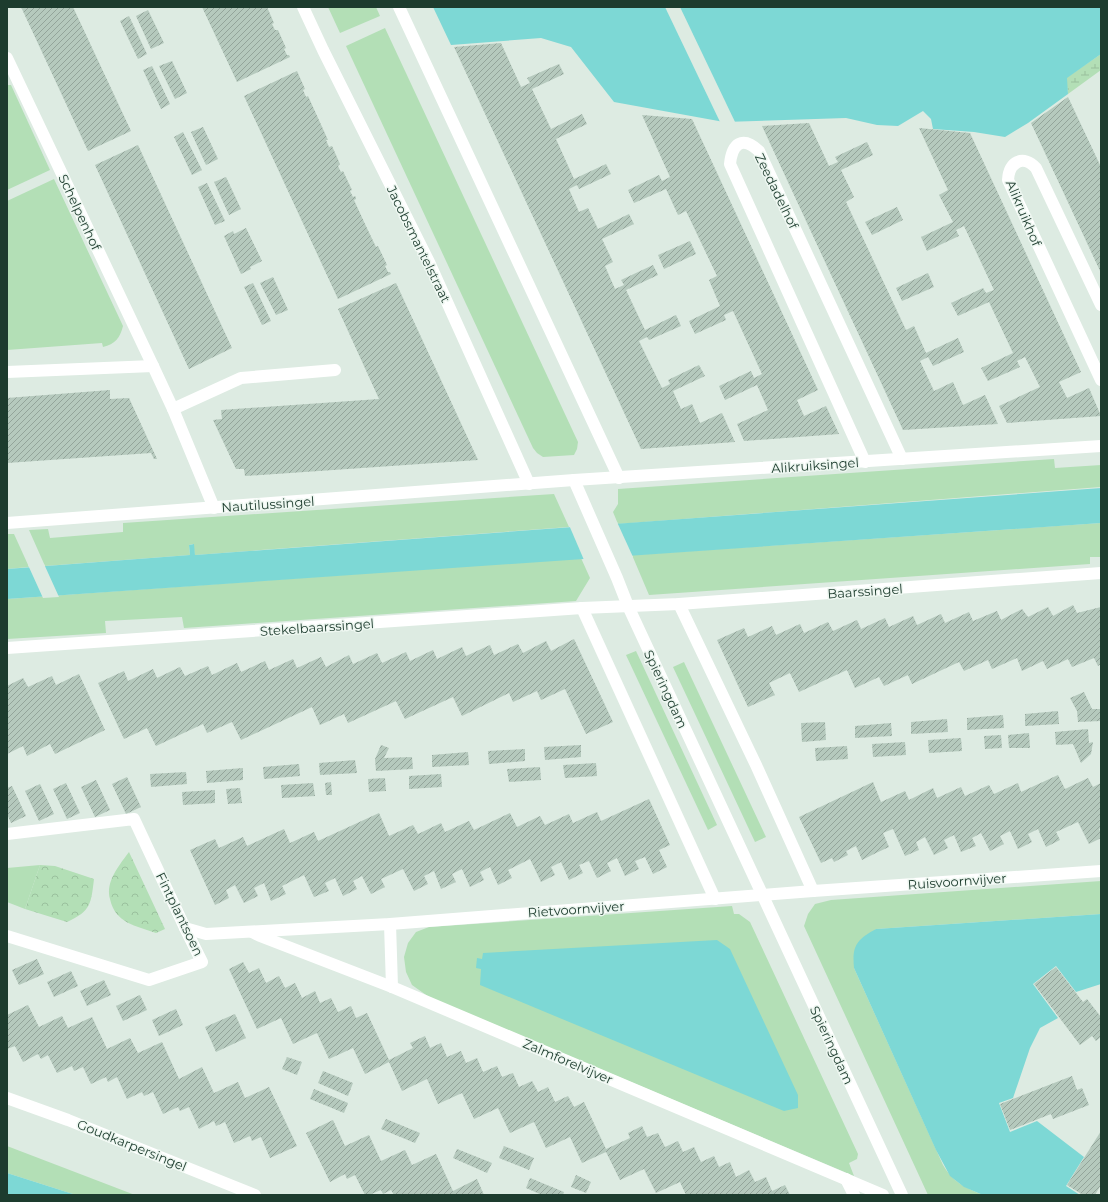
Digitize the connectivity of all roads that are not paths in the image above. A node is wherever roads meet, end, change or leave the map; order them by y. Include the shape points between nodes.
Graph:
1 (303, 7) edge
2 (399, 7) edge
3 (7, 58) edge
4 (1101, 305) edge
5 (154, 366) junction
6 (335, 370) dead end
7 (7, 372) edge
8 (1101, 380) edge
9 (173, 409) junction
10 (1101, 446) edge
11 (902, 459) junction
12 (865, 462) junction
13 (619, 478) junction
14 (574, 480) junction
15 (529, 484) junction
16 (214, 508) junction
17 (7, 523) edge
18 (1101, 573) edge
19 (679, 604) junction
20 (628, 606) junction
21 (582, 608) junction
22 (7, 648) edge
23 (7, 834) edge
24 (1101, 871) edge
25 (813, 891) junction
26 (762, 895) junction
27 (715, 898) junction
28 (390, 924) junction
29 (185, 928) junction
30 (251, 932) junction
31 (7, 936) edge
32 (392, 987) junction
33 (7, 1098) edge
34 (846, 1179) junction
35 (255, 1195) edge
36 (854, 1195) edge
37 (883, 1195) edge
38 (902, 1195) edge

1 - 15 street, Jacobsmantelstraat via 429,262
2 - 13 street
3 - 5 street, Schelpenhof
4 - 8 street, Alikruikhof via 1036,168 1031,162 1016,162 1008,173 1008,180
5 - 7 street
5 - 9 street, Schelpenhof
6 - 9 street via 241,378
9 - 16 street, Schelpenhof
10 - 11 street, Alikruiksingel
11 - 12 street, Alikruiksingel
11 - 12 street, Zeedadelhof via 759,151 752,144 743,142 735,147 730,164
12 - 13 street, Alikruiksingel
13 - 14 street, Alikruiksingel
14 - 15 street, Alikruiksingel
14 - 20 street, Spieringdam
15 - 16 street, Nautilussingel
16 - 17 street, Nautilussingel
18 - 19 street, Baarssingel
19 - 20 street, Baarssingel
19 - 25 street
20 - 21 street, Stekelbaarssingel
20 - 26 street, Spieringdam
21 - 22 street, Stekelbaarssingel
21 - 27 street
23 - 29 street, Fintplantsoen via 134,819
24 - 25 street, Ruisvoornvijver
25 - 26 street
26 - 27 street, Rietvoornvijver
26 - 38 street, Spieringdam
27 - 28 street, Rietvoornvijver
28 - 30 street, Rietvoornvijver
28 - 32 street
29 - 30 street, Rietvoornvijver via 206,934
29 - 31 street, Fintplantsoen via 202,962 149,980
30 - 32 street, Zalmforelvijver
32 - 34 street, Zalmforelvijver
33 - 35 street, Goudkarpersingel
34 - 36 street
34 - 37 street, Zalmforelvijver

